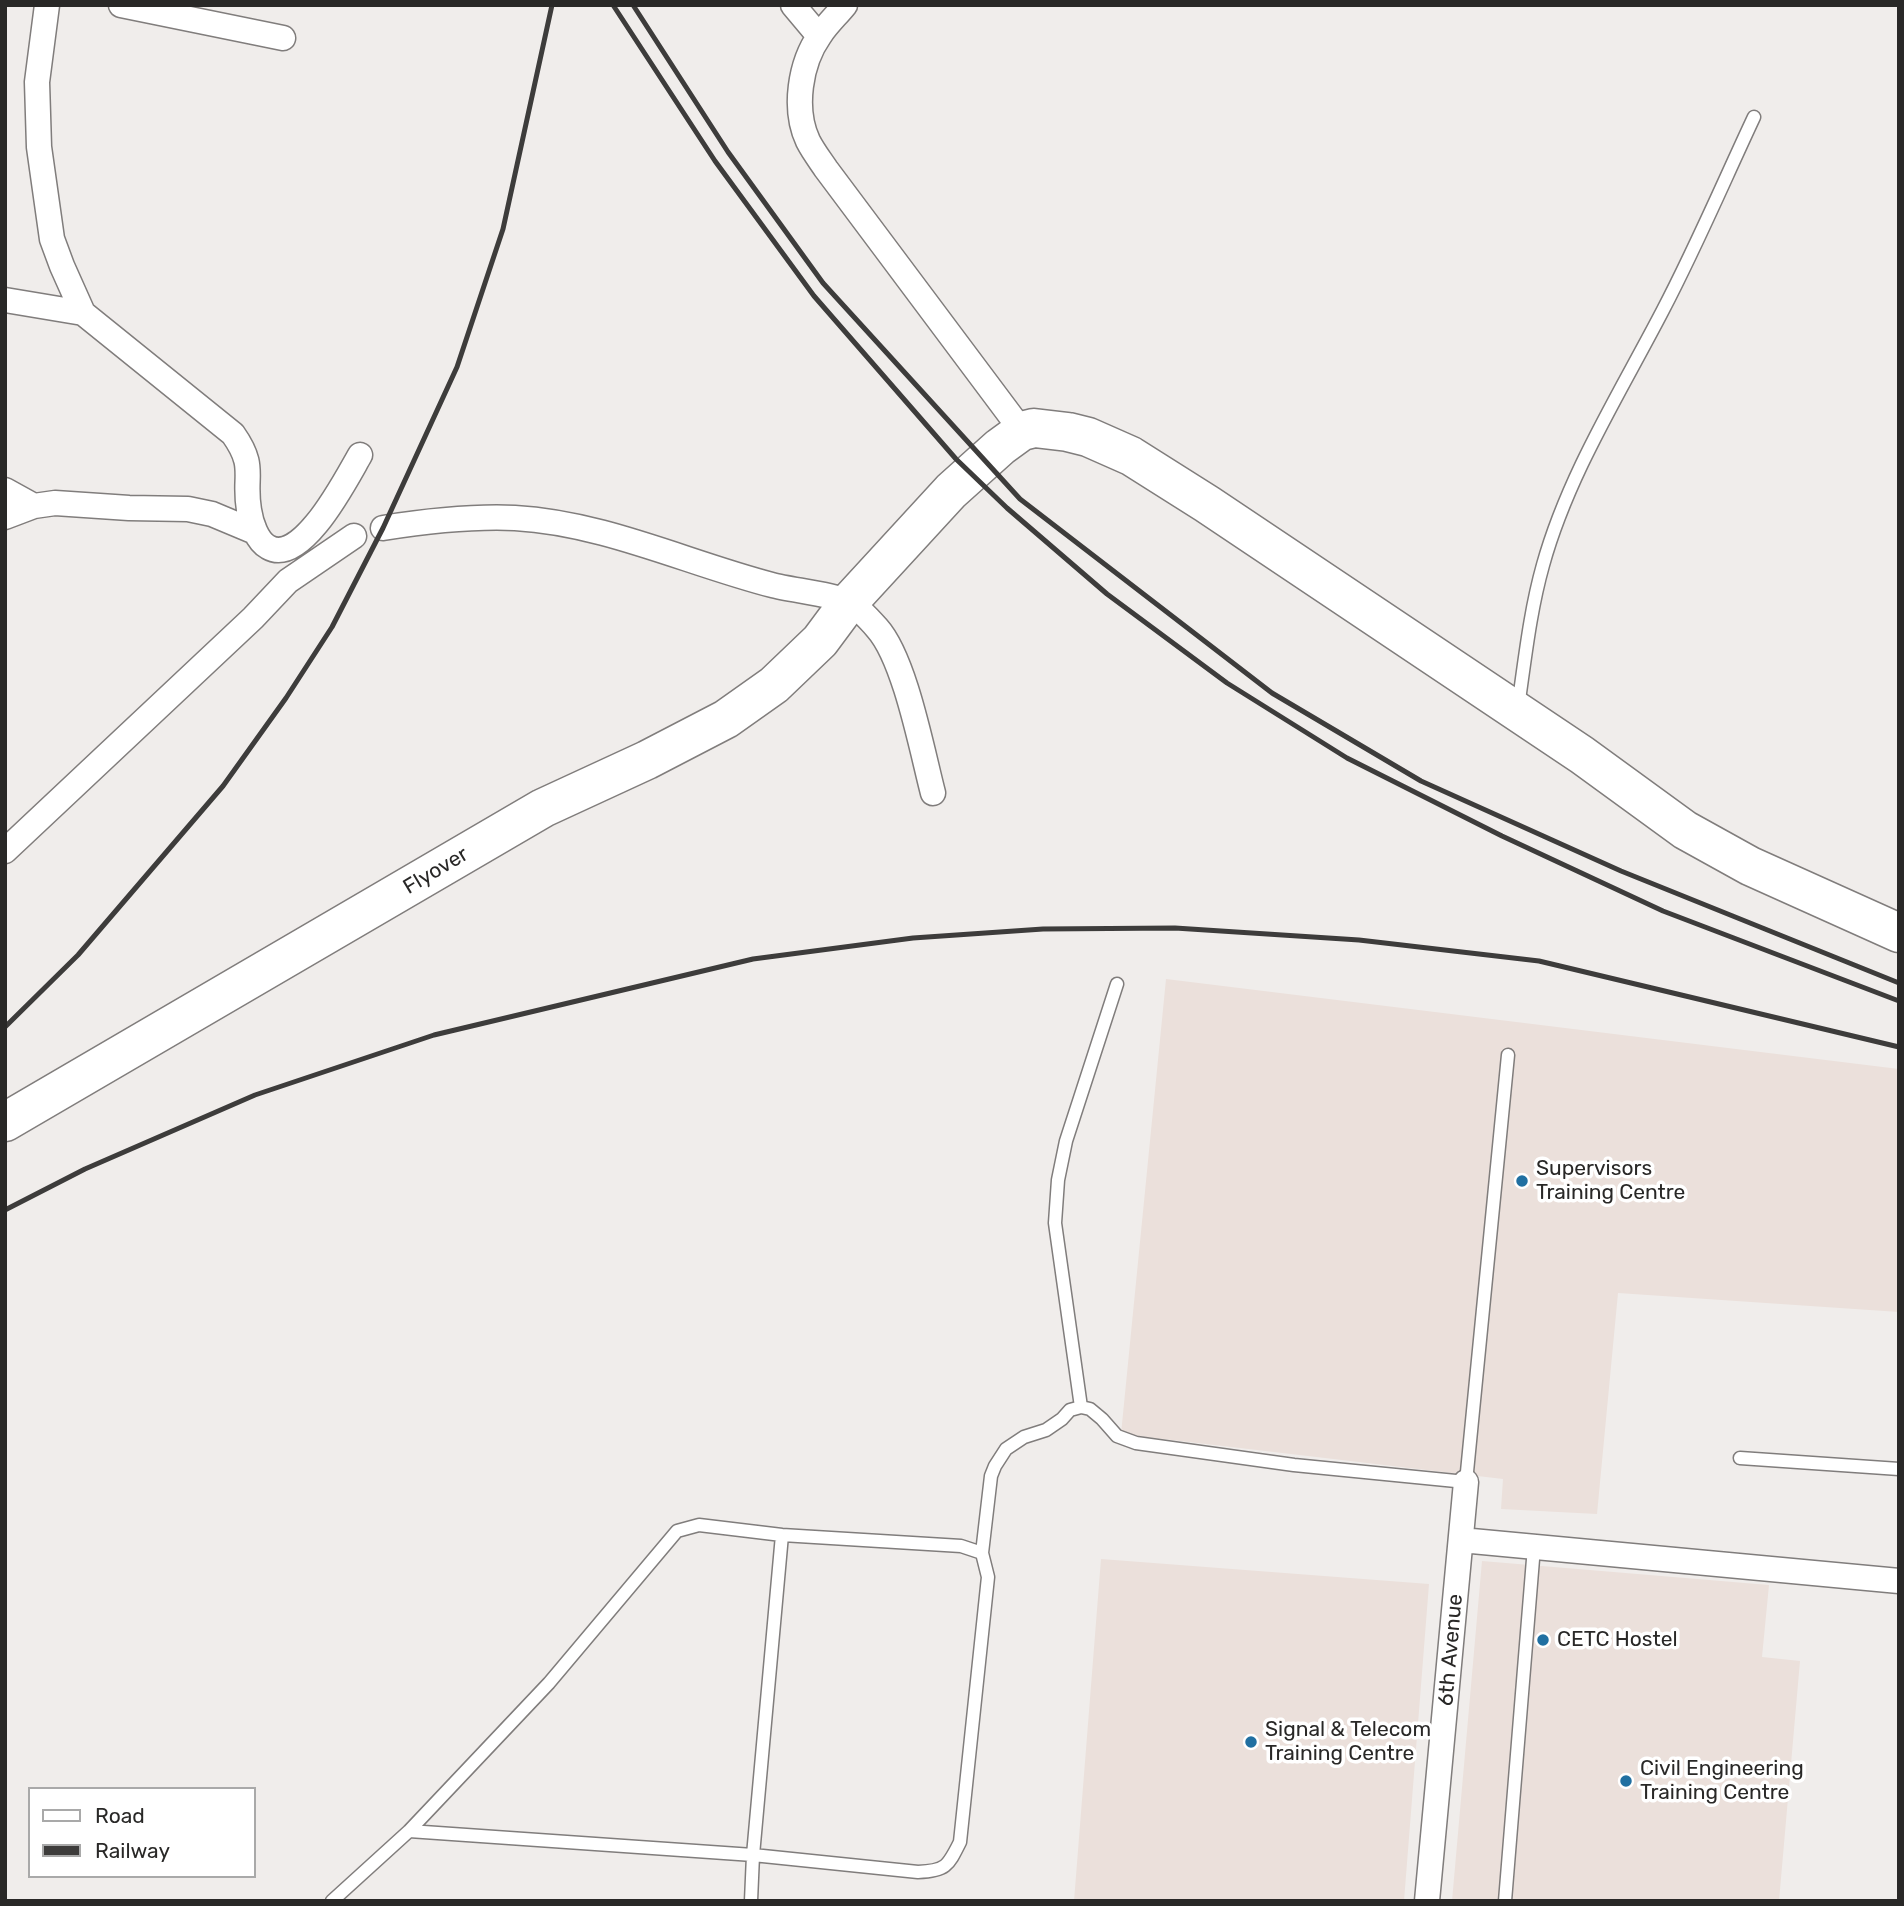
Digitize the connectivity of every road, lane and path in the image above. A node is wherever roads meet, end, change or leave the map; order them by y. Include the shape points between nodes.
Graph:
1 (47, 5) edge
2 (121, 5) edge
3 (793, 5) edge
4 (845, 5) edge
5 (819, 36) junction
6 (284, 38) dead end
7 (1754, 117) dead end
8 (5, 300) edge
9 (83, 313) junction
10 (1022, 431) junction
11 (360, 455) dead end
12 (5, 490) edge
13 (34, 506) junction
14 (5, 517) edge
15 (383, 528) dead end
16 (255, 531) junction
17 (354, 536) dead end
18 (849, 602) junction
19 (1517, 711) junction
20 (933, 793) dead end
21 (5, 851) edge
22 (1899, 933) edge
23 (1117, 984) dead end
24 (1508, 1055) dead end
25 (5, 1122) edge
26 (1081, 1407) junction
27 (1740, 1458) dead end
28 (1899, 1469) edge
29 (1466, 1482) junction
30 (782, 1535) junction
31 (1461, 1540) junction
32 (1534, 1546) junction
33 (982, 1553) junction
34 (1899, 1581) edge
35 (409, 1831) junction
36 (753, 1855) junction
37 (332, 1901) edge
38 (751, 1901) edge
39 (1427, 1901) edge
40 (1505, 1901) edge

1 - 9 street via 37,82 38,147 52,239
2 - 6 street
3 - 5 street
4 - 5 street
5 - 10 street via 801,88 800,111 807,139
7 - 19 lane via 1682,274 1610,409 1556,526 1532,610
8 - 9 street
9 - 16 street via 233,434 249,467 249,509
10 - 18 main road, Flyover via 951,491
10 - 19 main road via 1049,428 1068,432 1131,456
11 - 16 street via 327,511 297,544 271,550
12 - 13 street
13 - 14 street
13 - 16 street via 188,509
15 - 18 street via 482,518 553,523
17 - 21 street via 288,581
18 - 20 street via 889,643
18 - 25 main road, Flyover via 802,659 726,719 543,808
19 - 22 main road via 1685,830 1804,892
23 - 26 lane via 1066,1141 1058,1180 1055,1223
24 - 29 lane
26 - 29 lane via 1090,1409 1117,1436 1136,1443
26 - 33 lane via 1006,1449 991,1476
27 - 28 lane
29 - 31 street, 6th Avenue
30 - 33 lane via 961,1546
30 - 35 lane via 699,1525 677,1531 549,1683
30 - 36 lane
31 - 32 street
31 - 39 street, 6th Avenue
32 - 34 street
32 - 40 lane
33 - 36 lane via 988,1577 960,1842 949,1864 937,1871 918,1872
35 - 36 lane
35 - 37 lane
36 - 38 lane

